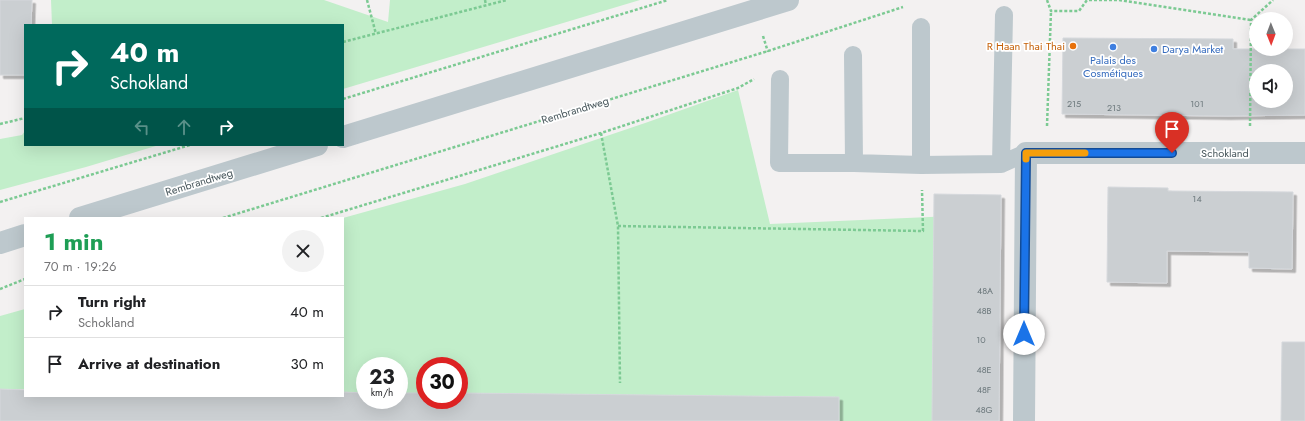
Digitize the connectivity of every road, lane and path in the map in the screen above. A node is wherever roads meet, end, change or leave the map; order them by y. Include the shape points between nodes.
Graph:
1 (367, 0) edge
2 (485, 0) edge
3 (507, 0) edge
4 (668, 0) edge
5 (788, 0) edge
6 (1047, 0) edge
7 (1088, 0) edge
8 (1273, 0) edge
9 (486, 5) junction
10 (904, 7) dead end
11 (1051, 11) junction
12 (1260, 12) edge
13 (1004, 15) dead end
14 (1249, 20) edge
15 (922, 27) dead end
16 (376, 34) junction
17 (344, 42) edge
18 (768, 51) junction
19 (853, 55) dead end
20 (1251, 56) edge
21 (770, 57) dead end
22 (756, 78) dead end
23 (780, 79) dead end
24 (344, 98) edge
25 (24, 118) edge
26 (0, 124) edge
27 (601, 133) junction
28 (344, 137) edge
29 (187, 146) edge
30 (314, 146) edge
31 (1036, 153) junction
32 (1250, 153) junction
33 (1305, 153) edge
34 (854, 163) junction
35 (1001, 164) junction
36 (921, 165) junction
37 (0, 202) edge
38 (83, 217) edge
39 (226, 217) edge
40 (324, 217) edge
41 (618, 226) junction
42 (24, 235) edge
43 (0, 243) edge
44 (24, 279) edge
45 (0, 289) edge
46 (620, 383) dead end
47 (1024, 421) edge

1 - 16 path
2 - 9 path
3 - 9 path
4 - 24 path
5 - 28 street
6 - 11 path
7 - 11 path via 1079,11
7 - 14 path via 1119,0
8 - 12 path
9 - 16 path
10 - 18 path, Rembrandtweg
11 - 31 path
13 - 35 lane
15 - 36 lane
16 - 17 path
18 - 21 path
18 - 39 path, Rembrandtweg
19 - 34 lane
20 - 32 path
22 - 27 path via 738,88
23 - 34 lane via 779,163
25 - 26 path
27 - 40 path
27 - 41 path
29 - 37 path
30 - 38 street, Rembrandtweg
31 - 32 street, Schokland
31 - 35 lane
31 - 47 street
32 - 33 street, Schokland
34 - 36 lane
35 - 36 lane
36 - 41 path via 923,231
41 - 46 path
42 - 43 street
44 - 45 path

